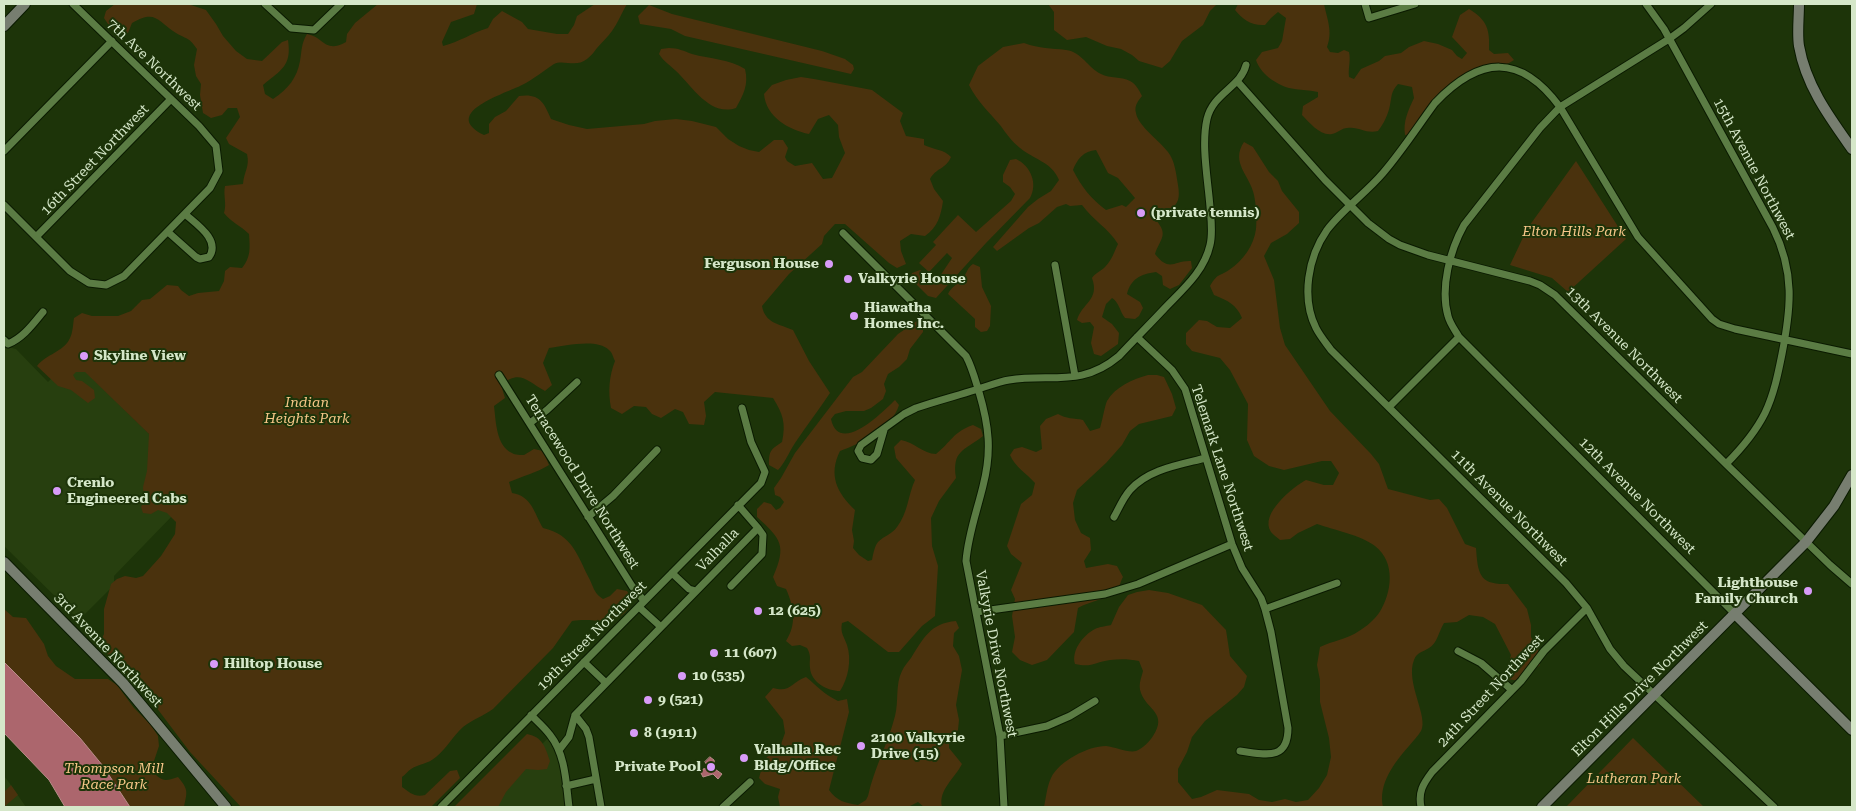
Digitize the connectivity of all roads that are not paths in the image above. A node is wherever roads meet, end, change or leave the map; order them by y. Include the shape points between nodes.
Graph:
1 (25, 4) edge
2 (73, 4) edge
3 (265, 4) edge
4 (341, 4) edge
5 (1365, 4) edge
6 (1415, 4) edge
7 (1646, 4) edge
8 (1711, 4) edge
9 (1799, 4) edge
10 (4, 26) edge
11 (1669, 39) junction
12 (112, 41) junction
13 (1246, 65) dead end
14 (1236, 81) junction
15 (172, 99) junction
16 (1560, 108) junction
17 (1852, 149) edge
18 (4, 151) edge
19 (4, 205) edge
20 (1351, 206) junction
21 (185, 214) junction
22 (168, 232) junction
23 (843, 233) dead end
24 (36, 237) junction
25 (1450, 261) junction
26 (1055, 265) dead end
27 (43, 312) dead end
28 (1137, 337) junction
29 (1459, 337) junction
30 (4, 340) edge
31 (1785, 340) junction
32 (1852, 354) edge
33 (500, 375) dead end
34 (1075, 376) junction
35 (577, 382) dead end
36 (978, 389) junction
37 (1390, 406) junction
38 (742, 408) dead end
39 (530, 423) junction
40 (884, 430) dead end
41 (657, 450) dead end
42 (1206, 458) junction
43 (1726, 464) junction
44 (1852, 475) edge
45 (738, 506) junction
46 (588, 517) junction
47 (1114, 517) dead end
48 (758, 528) junction
49 (1806, 542) junction
50 (1232, 544) junction
51 (4, 562) edge
52 (672, 573) junction
53 (1337, 583) dead end
54 (1852, 584) edge
55 (731, 586) dead end
56 (696, 591) junction
57 (642, 604) junction
58 (1587, 608) junction
59 (1265, 609) junction
60 (976, 612) junction
61 (1735, 614) junction
62 (660, 627) junction
63 (1458, 652) dead end
64 (584, 662) junction
65 (606, 684) junction
66 (1512, 690) junction
67 (1654, 694) junction
68 (1096, 701) dead end
69 (531, 715) junction
70 (575, 715) junction
71 (1852, 730) edge
72 (1000, 736) junction
73 (559, 750) junction
74 (1240, 751) dead end
75 (596, 779) junction
76 (750, 782) dead end
77 (566, 786) junction
78 (226, 807) edge
79 (441, 807) edge
80 (569, 807) edge
81 (601, 807) edge
82 (723, 807) edge
83 (1004, 807) edge
84 (1421, 807) edge
85 (1542, 807) edge
86 (1774, 807) edge

1 - 10 main road
2 - 12 street, 7th Ave Northwest
3 - 4 street via 291,28 314,30
5 - 6 street via 1369,18
7 - 11 street, 15th Avenue Northwest
8 - 11 street, 12th Avenue Northwest
9 - 17 main road via 1799,46 1809,80
11 - 16 street, 12th Avenue Northwest
11 - 31 street, 15th Avenue Northwest via 1781,244 1790,283
12 - 15 street, 7th Ave Northwest
12 - 18 street
13 - 14 street
14 - 20 street, 13th Avenue Northwest
14 - 28 street via 1214,102 1206,120 1212,229 1208,254 1192,280
15 - 21 street, 7th Ave Northwest via 216,146 219,171 210,188
15 - 24 street, 16th Street Northwest
16 - 20 street, 11th Avenue Northwest via 1541,85 1517,70 1495,67 1473,74 1453,86 1435,103 1390,165
16 - 25 street, 12th Avenue Northwest via 1540,128 1464,225
16 - 31 street, 11th Avenue Northwest via 1638,237 1706,314 1727,327
19 - 24 street
20 - 25 street, 13th Avenue Northwest via 1389,239
20 - 37 street, 11th Avenue Northwest via 1328,229 1316,250 1309,274 1312,316 1331,350
21 - 22 street
21 - 22 street via 209,238 212,247 209,257 196,257
22 - 24 street via 124,276 106,285 89,283 70,272
23 - 36 street, Valkyrie Drive Northwest via 961,350 969,362
25 - 29 street, 12th Avenue Northwest via 1446,303
25 - 43 street, 13th Avenue Northwest via 1530,281 1555,295
26 - 34 street
27 - 30 street via 15,341 8,344
28 - 34 street via 1105,366
28 - 42 street, Telemark Lane Northwest via 1172,370 1186,389
29 - 37 street
29 - 61 street, 12th Avenue Northwest
31 - 32 street, 11th Avenue Northwest
31 - 43 street, 15th Avenue Northwest via 1776,383 1765,412 1746,442
33 - 39 street, Terracewood Drive Northwest
34 - 36 street via 1012,380
35 - 39 street
36 - 40 street via 908,411
36 - 60 street, Valkyrie Drive Northwest via 989,440 986,474 966,550
37 - 58 street, 11th Avenue Northwest
38 - 45 street, 19th Street Northwest via 751,442 765,475
39 - 46 street, Terracewood Drive Northwest
41 - 46 street
42 - 47 street via 1161,470 1142,480 1127,494
42 - 50 street, Telemark Lane Northwest
43 - 49 street, 13th Avenue Northwest
44 - 49 main road, Elton Hills Drive Northwest via 1834,506
45 - 48 street, Valhalla
45 - 52 street, 19th Street Northwest
46 - 57 street, Terracewood Drive Northwest
48 - 55 street, Valhalla via 763,535 762,554
48 - 56 street, Valhalla
49 - 54 street, 13th Avenue Northwest
49 - 61 main road, Elton Hills Drive Northwest
50 - 59 street, Telemark Lane Northwest
50 - 60 street via 1138,584 1105,594
51 - 78 main road, 3rd Avenue Northwest via 123,683
52 - 56 street, Valhalla via 689,589
52 - 57 street, 19th Street Northwest
53 - 59 street
56 - 62 street, Valhalla
57 - 62 street
57 - 64 street, 19th Street Northwest
58 - 66 street, 24th Street Northwest
58 - 67 street, 11th Avenue Northwest via 1614,654
59 - 74 street, Telemark Lane Northwest via 1288,738 1286,745 1275,754
60 - 72 street, Valkyrie Drive Northwest
61 - 67 main road, Elton Hills Drive Northwest
61 - 71 main road, 12th Avenue Northwest
62 - 65 street, Valhalla
63 - 66 street via 1481,663
64 - 65 street
64 - 69 street, 19th Street Northwest
65 - 70 street, Valhalla
66 - 84 street, 24th Street Northwest via 1432,772 1423,784
67 - 85 main road, Elton Hills Drive Northwest
67 - 86 street, 11th Avenue Northwest
68 - 72 street via 1047,726
69 - 73 street
69 - 79 street, 19th Street Northwest
70 - 73 street, Valhalla via 569,737
70 - 75 street via 586,730
72 - 83 street, Valkyrie Drive Northwest
73 - 77 street
75 - 77 street
75 - 81 street
76 - 82 street
77 - 80 street

